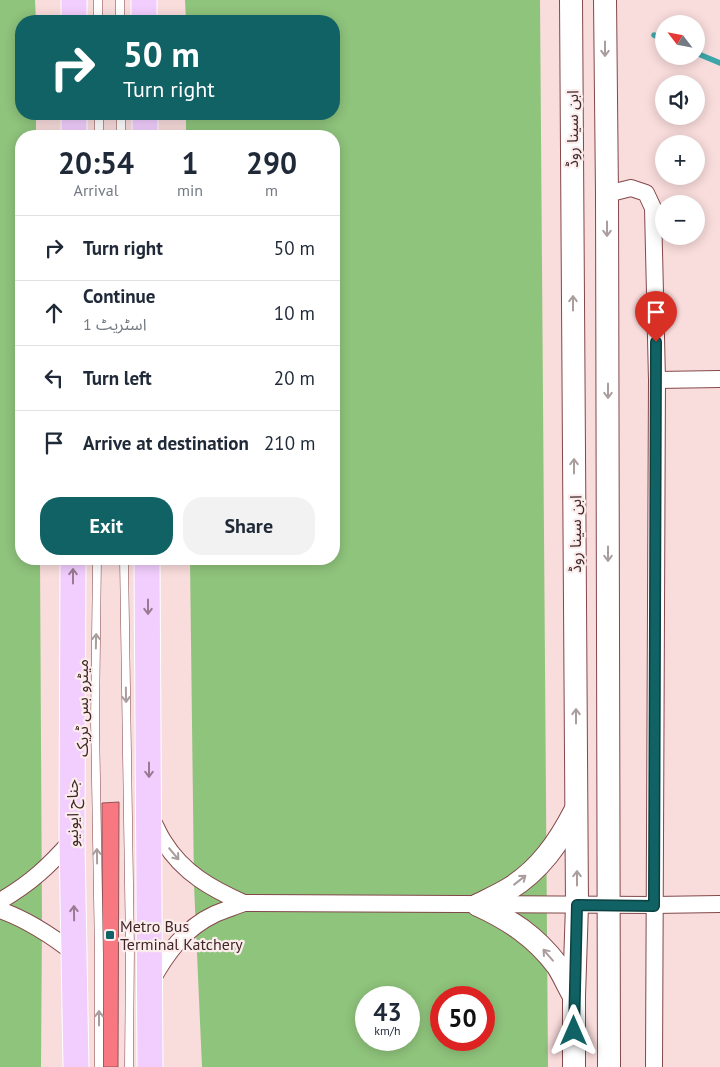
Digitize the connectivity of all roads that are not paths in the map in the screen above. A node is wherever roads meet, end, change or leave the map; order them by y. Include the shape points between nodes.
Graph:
1 (74, 0) edge
2 (98, 0) edge
3 (120, 0) edge
4 (144, 0) edge
5 (571, 0) edge
6 (605, 0) edge
7 (74, 15) edge
8 (98, 15) edge
9 (120, 15) edge
10 (144, 15) edge
11 (607, 194) junction
12 (720, 379) edge
13 (657, 380) junction
14 (73, 565) edge
15 (97, 565) edge
16 (124, 565) edge
17 (147, 565) edge
18 (577, 808) junction
19 (149, 812) junction
20 (72, 840) junction
21 (0, 901) edge
22 (244, 903) junction
23 (720, 904) edge
24 (478, 905) junction
25 (577, 905) junction
26 (608, 905) junction
27 (654, 906) junction
28 (0, 910) edge
29 (74, 954) junction
30 (150, 984) junction
31 (574, 996) junction
32 (76, 1067) edge
33 (99, 1067) edge
34 (129, 1067) edge
35 (150, 1067) edge
36 (574, 1067) edge
37 (609, 1067) edge
38 (654, 1067) edge

1 - 7 main road
2 - 8 lane
3 - 9 lane
4 - 10 main road
18 -> 5 main road, ابن سینا روڈ
6 -> 11 main road, ابن سینا روڈ
11 - 13 street via 631,188 646,192 653,208
11 -> 26 main road, ابن سینا روڈ
12 - 13 street
13 - 27 street
20 -> 14 main road, جناح ایونیو
33 -> 15 lane, میٹرو بس ٹریک via 95,722
16 -> 34 lane
17 -> 19 main road
24 -> 18 main road via 510,889 537,867 560,840
25 -> 18 main road, ابن سینا روڈ
19 -> 22 street via 164,843 186,869 213,890
19 - 30 main road
20 - 21 street via 48,867
29 -> 20 main road, جناح ایونیو
22 - 24 street
22 - 30 street via 214,915 188,932 166,956
23 - 27 street
24 - 25 street
31 -> 24 main road via 557,966 535,940 508,919
25 - 26 street
25 - 31 main road, ابن سینا روڈ
26 - 27 street
26 - 37 main road, ابن سینا روڈ
27 - 38 street
28 - 29 street via 49,934
29 - 32 main road, جناح ایونیو
30 - 35 main road
31 - 36 main road, ابن سینا روڈ

